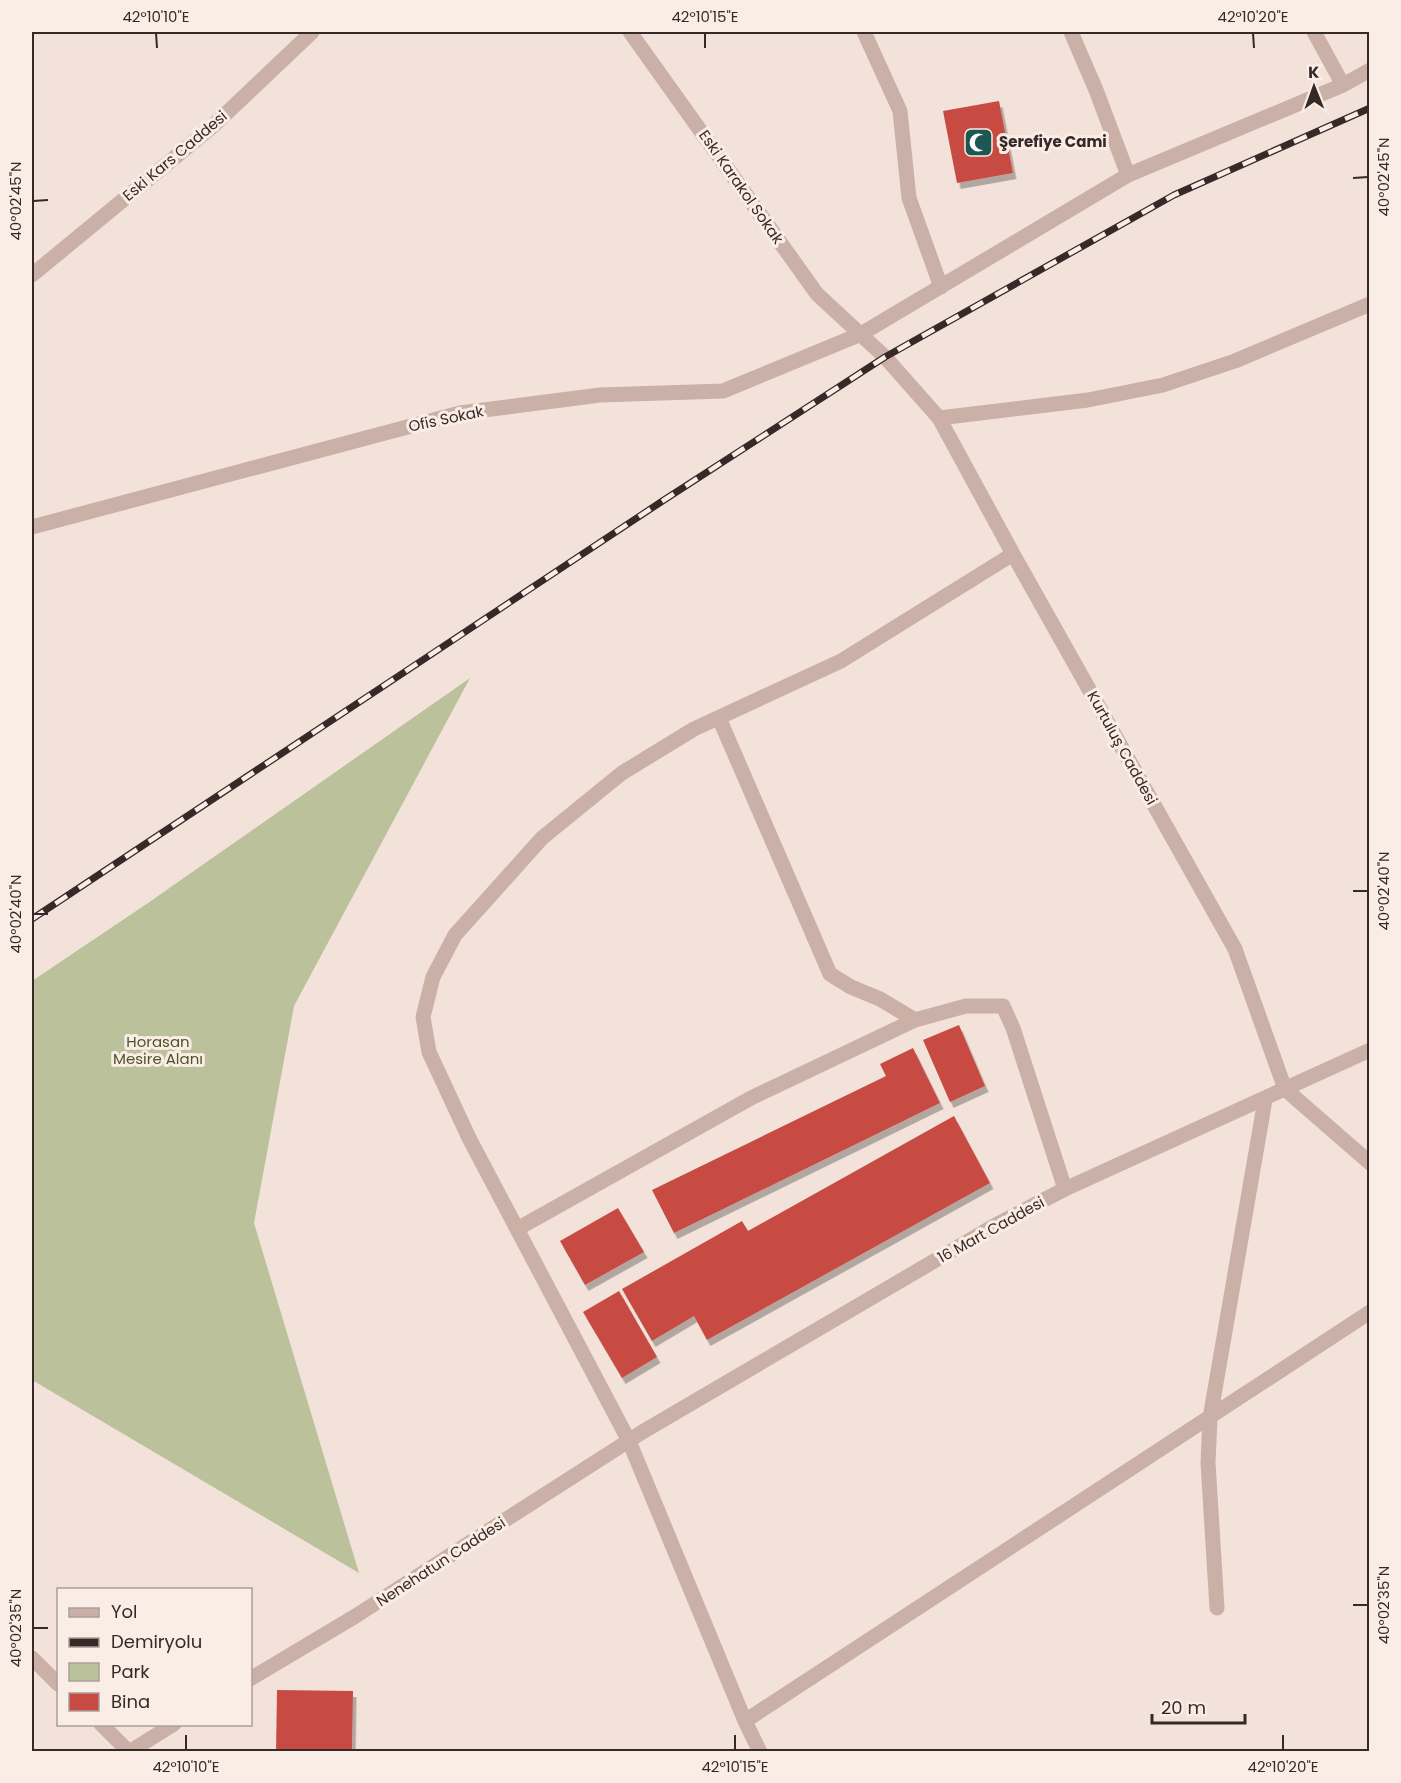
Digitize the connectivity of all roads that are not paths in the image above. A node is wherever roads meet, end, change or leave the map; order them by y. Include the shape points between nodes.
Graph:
1 (312, 32) edge
2 (630, 32) edge
3 (864, 32) edge
4 (1071, 32) edge
5 (1314, 32) edge
6 (1370, 70) edge
7 (1343, 85) junction
8 (1128, 175) junction
9 (32, 274) edge
10 (941, 287) junction
11 (1370, 304) edge
12 (861, 334) junction
13 (939, 418) junction
14 (32, 527) edge
15 (1013, 554) junction
16 (719, 718) junction
17 (915, 1020) junction
18 (1370, 1050) edge
19 (1285, 1089) junction
20 (1264, 1100) junction
21 (1370, 1162) edge
22 (1065, 1189) junction
23 (517, 1229) junction
24 (1370, 1312) edge
25 (1210, 1418) junction
26 (629, 1441) junction
27 (1217, 1608) dead end
28 (32, 1658) edge
29 (252, 1678) edge
30 (57, 1683) edge
31 (745, 1721) junction
32 (102, 1726) edge
33 (172, 1726) edge
34 (129, 1751) edge
35 (760, 1752) edge

1 - 9 street, Eski Kars Caddesi via 213,126
2 - 12 street, Eski Karakol Sokak via 817,294
3 - 10 street via 900,111 909,198
4 - 8 street
5 - 7 street
6 - 7 street, Ofis Sokak
7 - 8 street, Ofis Sokak
8 - 10 street, Ofis Sokak
10 - 12 street, Ofis Sokak
11 - 13 street via 1235,361 1163,385 1088,400
12 - 13 street, Kurtuluş Caddesi
12 - 14 street, Ofis Sokak via 723,391 600,395 460,413
13 - 15 street, Kurtuluş Caddesi
15 - 16 street via 841,661
15 - 19 street, Kurtuluş Caddesi via 1235,949
16 - 17 street via 830,974
16 - 23 street via 622,773 542,838 455,935 433,976 423,1017 429,1052 468,1138
17 - 22 street via 966,1006 1003,1006
17 - 23 street via 751,1098
18 - 19 street, 16 Mart Caddesi
19 - 20 street, 16 Mart Caddesi
19 - 21 street, Kurtuluş Caddesi
20 - 22 street, 16 Mart Caddesi
20 - 25 street
22 - 26 street, 16 Mart Caddesi via 994,1226
23 - 26 street
24 - 25 street
25 - 27 street via 1208,1463
25 - 31 street
26 - 29 street, Nenehatun Caddesi
26 - 31 street
28 - 30 street
31 - 35 street
32 - 34 street
33 - 34 street

